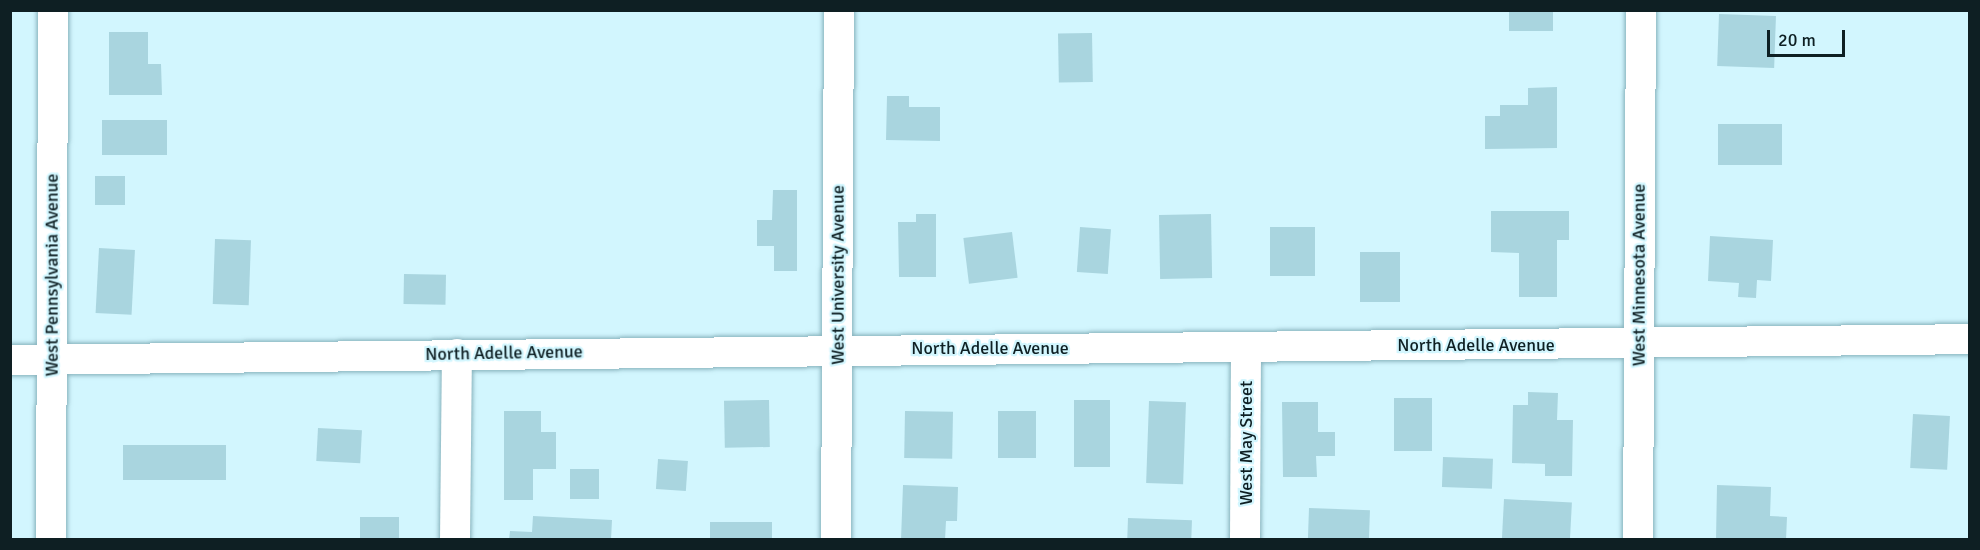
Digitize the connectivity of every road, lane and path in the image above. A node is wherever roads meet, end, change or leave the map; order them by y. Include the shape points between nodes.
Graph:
1 (53, 10) edge
2 (839, 10) edge
3 (1641, 10) edge
4 (1970, 339) edge
5 (1639, 344) junction
6 (1246, 347) junction
7 (837, 349) junction
8 (457, 354) junction
9 (52, 359) junction
10 (10, 360) edge
11 (51, 540) edge
12 (455, 540) edge
13 (836, 540) edge
14 (1245, 540) edge
15 (1638, 540) edge

1 - 9 street, West Pennsylvania Avenue
2 - 7 street, West University Avenue
3 - 5 street, West Minnesota Avenue
4 - 5 street, North Adelle Avenue
5 - 6 street, North Adelle Avenue
5 - 15 street, West Minnesota Avenue
6 - 7 street, North Adelle Avenue
6 - 14 street, West May Street
7 - 8 street, North Adelle Avenue
7 - 13 street, West University Avenue
8 - 9 street, North Adelle Avenue
8 - 12 street
9 - 10 street, North Adelle Avenue
9 - 11 street, West Pennsylvania Avenue

